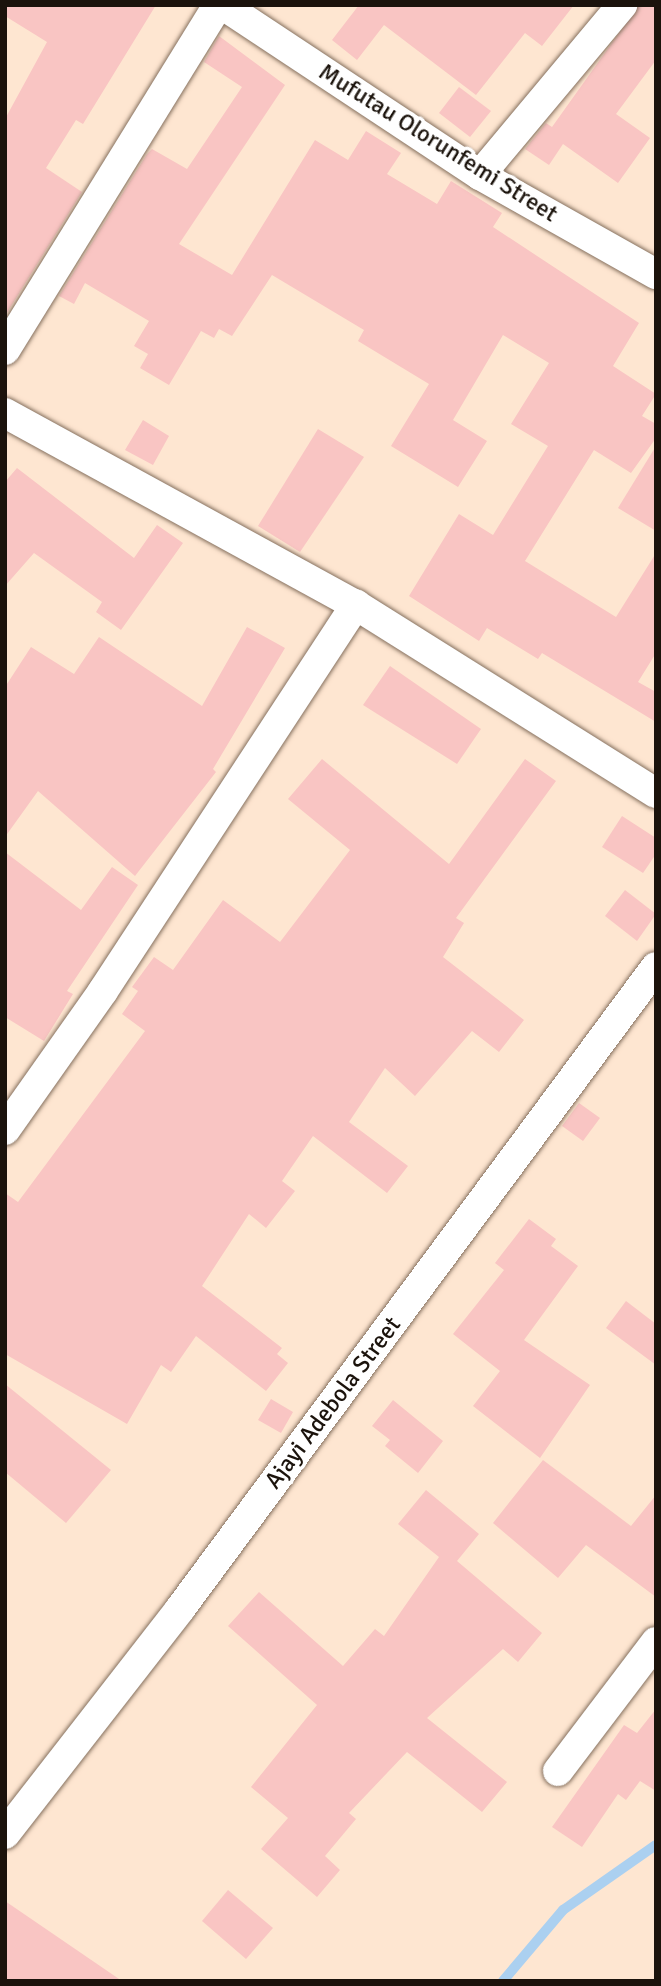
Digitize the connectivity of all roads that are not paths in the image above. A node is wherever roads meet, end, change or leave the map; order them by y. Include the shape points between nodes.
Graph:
1 (218, 5) edge
2 (223, 5) edge
3 (621, 5) edge
4 (480, 175) junction
5 (656, 274) edge
6 (5, 350) edge
7 (5, 413) edge
8 (356, 605) junction
9 (656, 793) edge
10 (656, 967) edge
11 (5, 1130) edge
12 (656, 1642) edge
13 (558, 1771) dead end
14 (5, 1835) edge

1 - 6 street
2 - 4 street, Mufutau Olorunfemi Street
3 - 4 street
4 - 5 street, Mufutau Olorunfemi Street
7 - 8 street
8 - 9 street
8 - 11 street via 103,991
10 - 14 street, Ajayi Adebola Street via 180,1609
12 - 13 street

